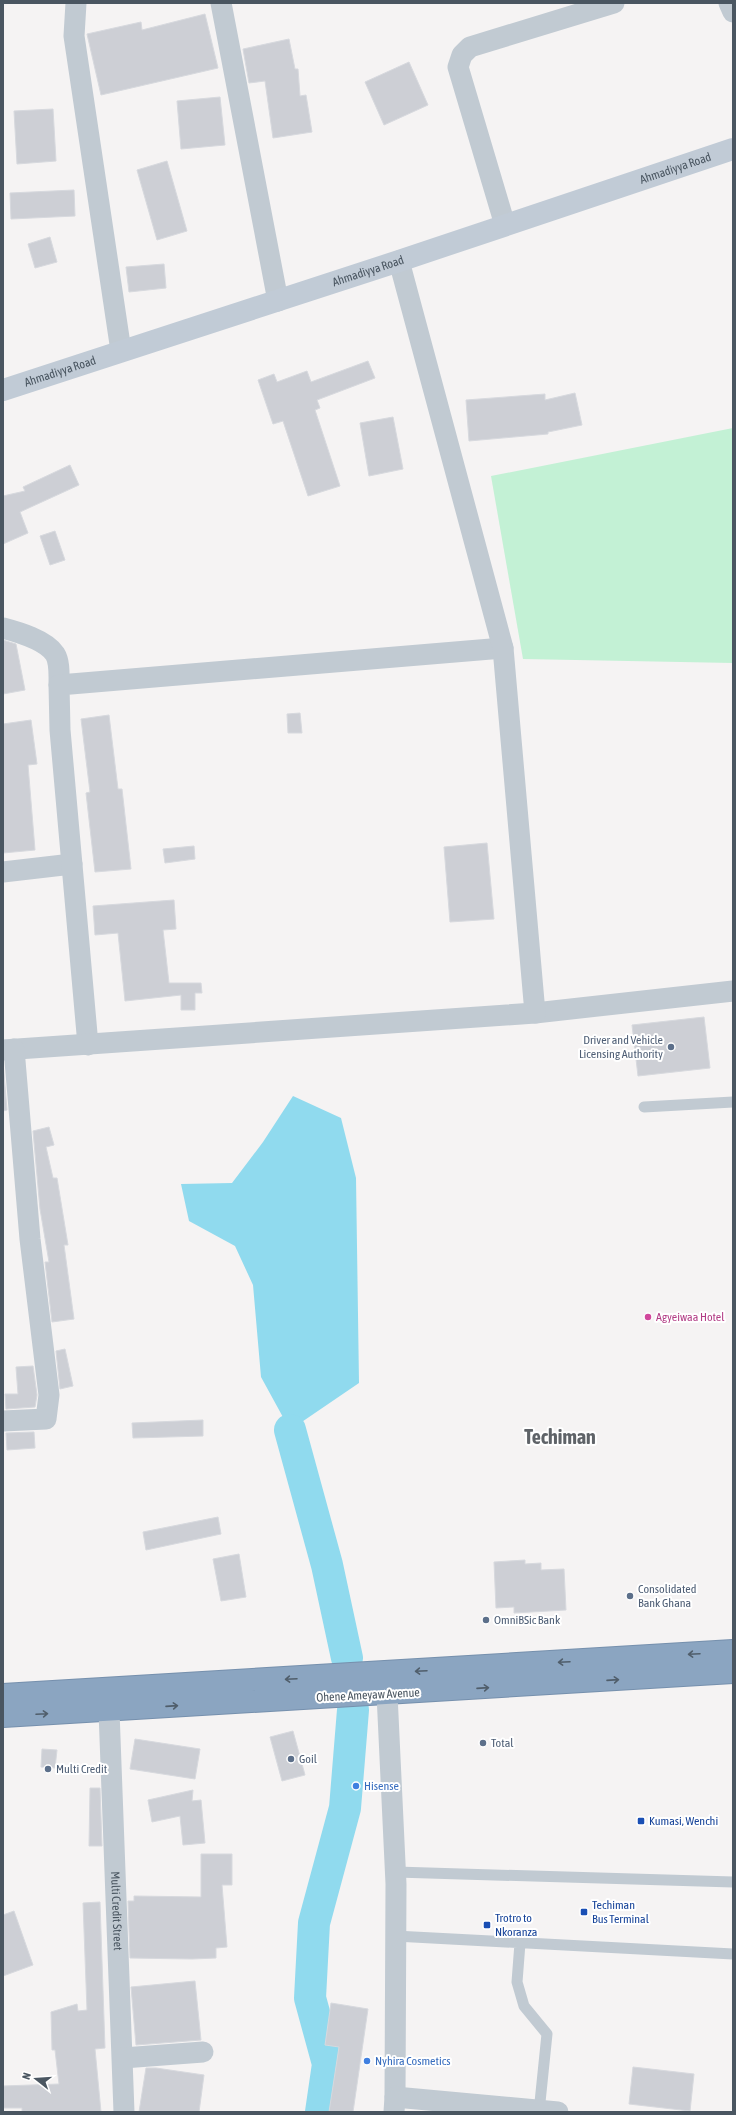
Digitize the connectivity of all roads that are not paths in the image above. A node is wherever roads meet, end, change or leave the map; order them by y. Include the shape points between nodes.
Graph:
1 (76, 3) edge
2 (221, 3) edge
3 (614, 3) edge
4 (729, 3) edge
5 (733, 12) edge
6 (733, 149) edge
7 (505, 225) junction
8 (399, 261) junction
9 (278, 300) junction
10 (121, 352) junction
11 (3, 390) edge
12 (3, 628) edge
13 (502, 648) junction
14 (59, 685) junction
15 (72, 864) junction
16 (3, 872) edge
17 (733, 991) edge
18 (536, 1013) junction
19 (88, 1045) junction
20 (8, 1050) edge
21 (733, 1102) edge
22 (644, 1107) dead end
23 (3, 1421) edge
24 (733, 1651) edge
25 (543, 1663) junction
26 (450, 1669) junction
27 (733, 1672) edge
28 (542, 1684) junction
29 (312, 1688) junction
30 (450, 1690) junction
31 (216, 1693) junction
32 (386, 1694) junction
33 (3, 1696) edge
34 (109, 1711) junction
35 (3, 1716) edge
36 (396, 1872) junction
37 (733, 1882) edge
38 (395, 1936) junction
39 (520, 1942) junction
40 (733, 1954) edge
41 (203, 2052) dead end
42 (123, 2058) junction
43 (394, 2105) edge
44 (124, 2112) edge
45 (546, 2112) edge

1 - 10 street via 74,36
2 - 9 street
3 - 7 street via 470,47 462,55 458,67
4 - 5 street
6 - 7 street, Ahmadiyya Road
7 - 8 street, Ahmadiyya Road
8 - 9 street, Ahmadiyya Road
8 - 13 street
9 - 10 street, Ahmadiyya Road
10 - 11 street, Ahmadiyya Road
12 - 14 street via 24,634 55,654
13 - 14 street
13 - 18 street
14 - 15 street via 60,730
15 - 16 street
15 - 19 street
17 - 18 street
18 - 19 street
19 - 20 street
20 - 23 street via 49,1395 46,1419
21 - 22 lane
24 -> 25 highway, Ohene Ameyaw Avenue
25 - 26 highway, Ohene Ameyaw Avenue
25 - 28 highway
26 -> 29 highway, Ohene Ameyaw Avenue
26 - 30 highway
28 -> 27 highway, Ohene Ameyaw Avenue
30 -> 28 highway, Ohene Ameyaw Avenue
29 - 31 highway, Ohene Ameyaw Avenue
29 - 32 highway, Ohene Ameyaw Avenue
30 - 32 highway, Ohene Ameyaw Avenue
31 - 33 highway, Ohene Ameyaw Avenue
34 -> 31 highway, Ohene Ameyaw Avenue
32 - 36 street
35 -> 34 highway, Ohene Ameyaw Avenue
34 - 42 street, Multi Credit Street
36 - 37 lane
36 - 38 street
38 - 39 lane
38 - 43 street
39 - 40 lane
39 - 45 lane via 517,1982 524,2006 547,2034
41 - 42 street
42 - 44 street, Multi Credit Street
43 - 45 street

